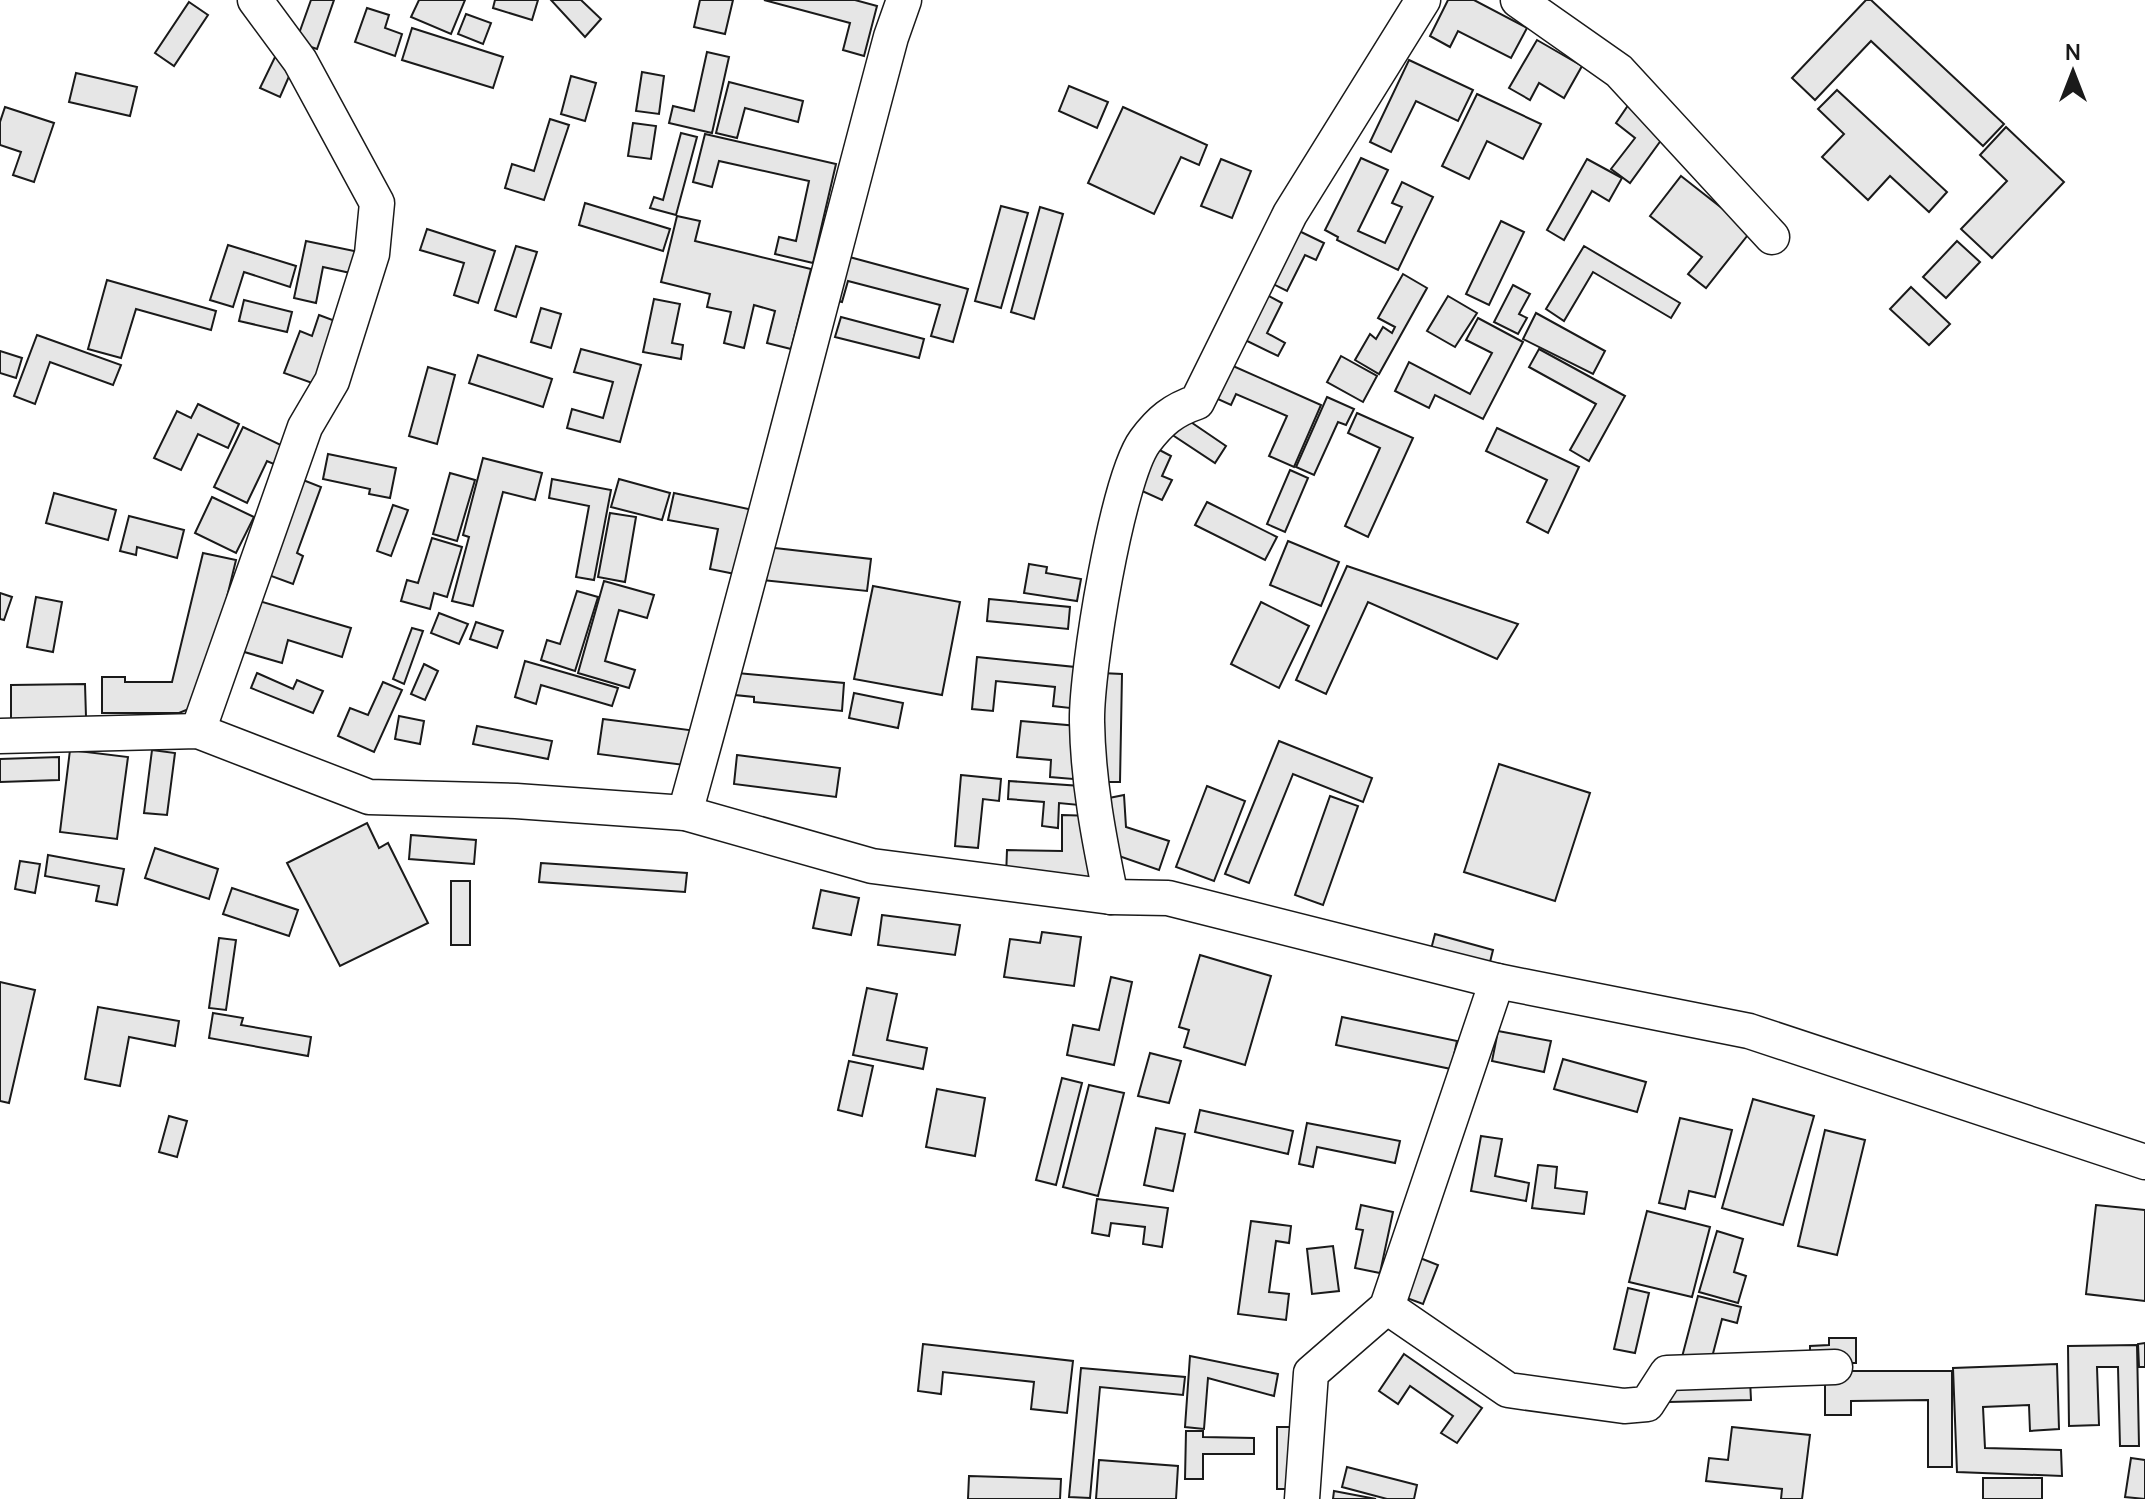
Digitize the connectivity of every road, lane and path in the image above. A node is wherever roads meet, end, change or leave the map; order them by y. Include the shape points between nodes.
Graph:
1 (255, 0) edge
2 (904, 0) edge
3 (1423, 0) edge
4 (1518, 0) edge
5 (1772, 237) dead end
6 (198, 731) junction
7 (0, 736) edge
8 (685, 813) junction
9 (1111, 897) junction
10 (1497, 981) junction
11 (2145, 1162) edge
12 (1387, 1307) junction
13 (1835, 1367) dead end
14 (1302, 1499) edge

1 - 6 street via 300,61 377,203 376,216 372,254 332,381 305,427
2 - 8 street
3 - 9 street via 1290,214 1197,402 1171,411 1143,444 1122,496 1086,719 1091,803
4 - 5 street via 1619,71
6 - 7 street
6 - 8 street via 369,797
8 - 9 street via 872,866
9 - 10 street via 1168,898
10 - 11 street via 1749,1031
10 - 12 street
12 - 13 street via 1508,1390 1624,1406 1647,1404 1667,1373
12 - 14 street via 1311,1373

